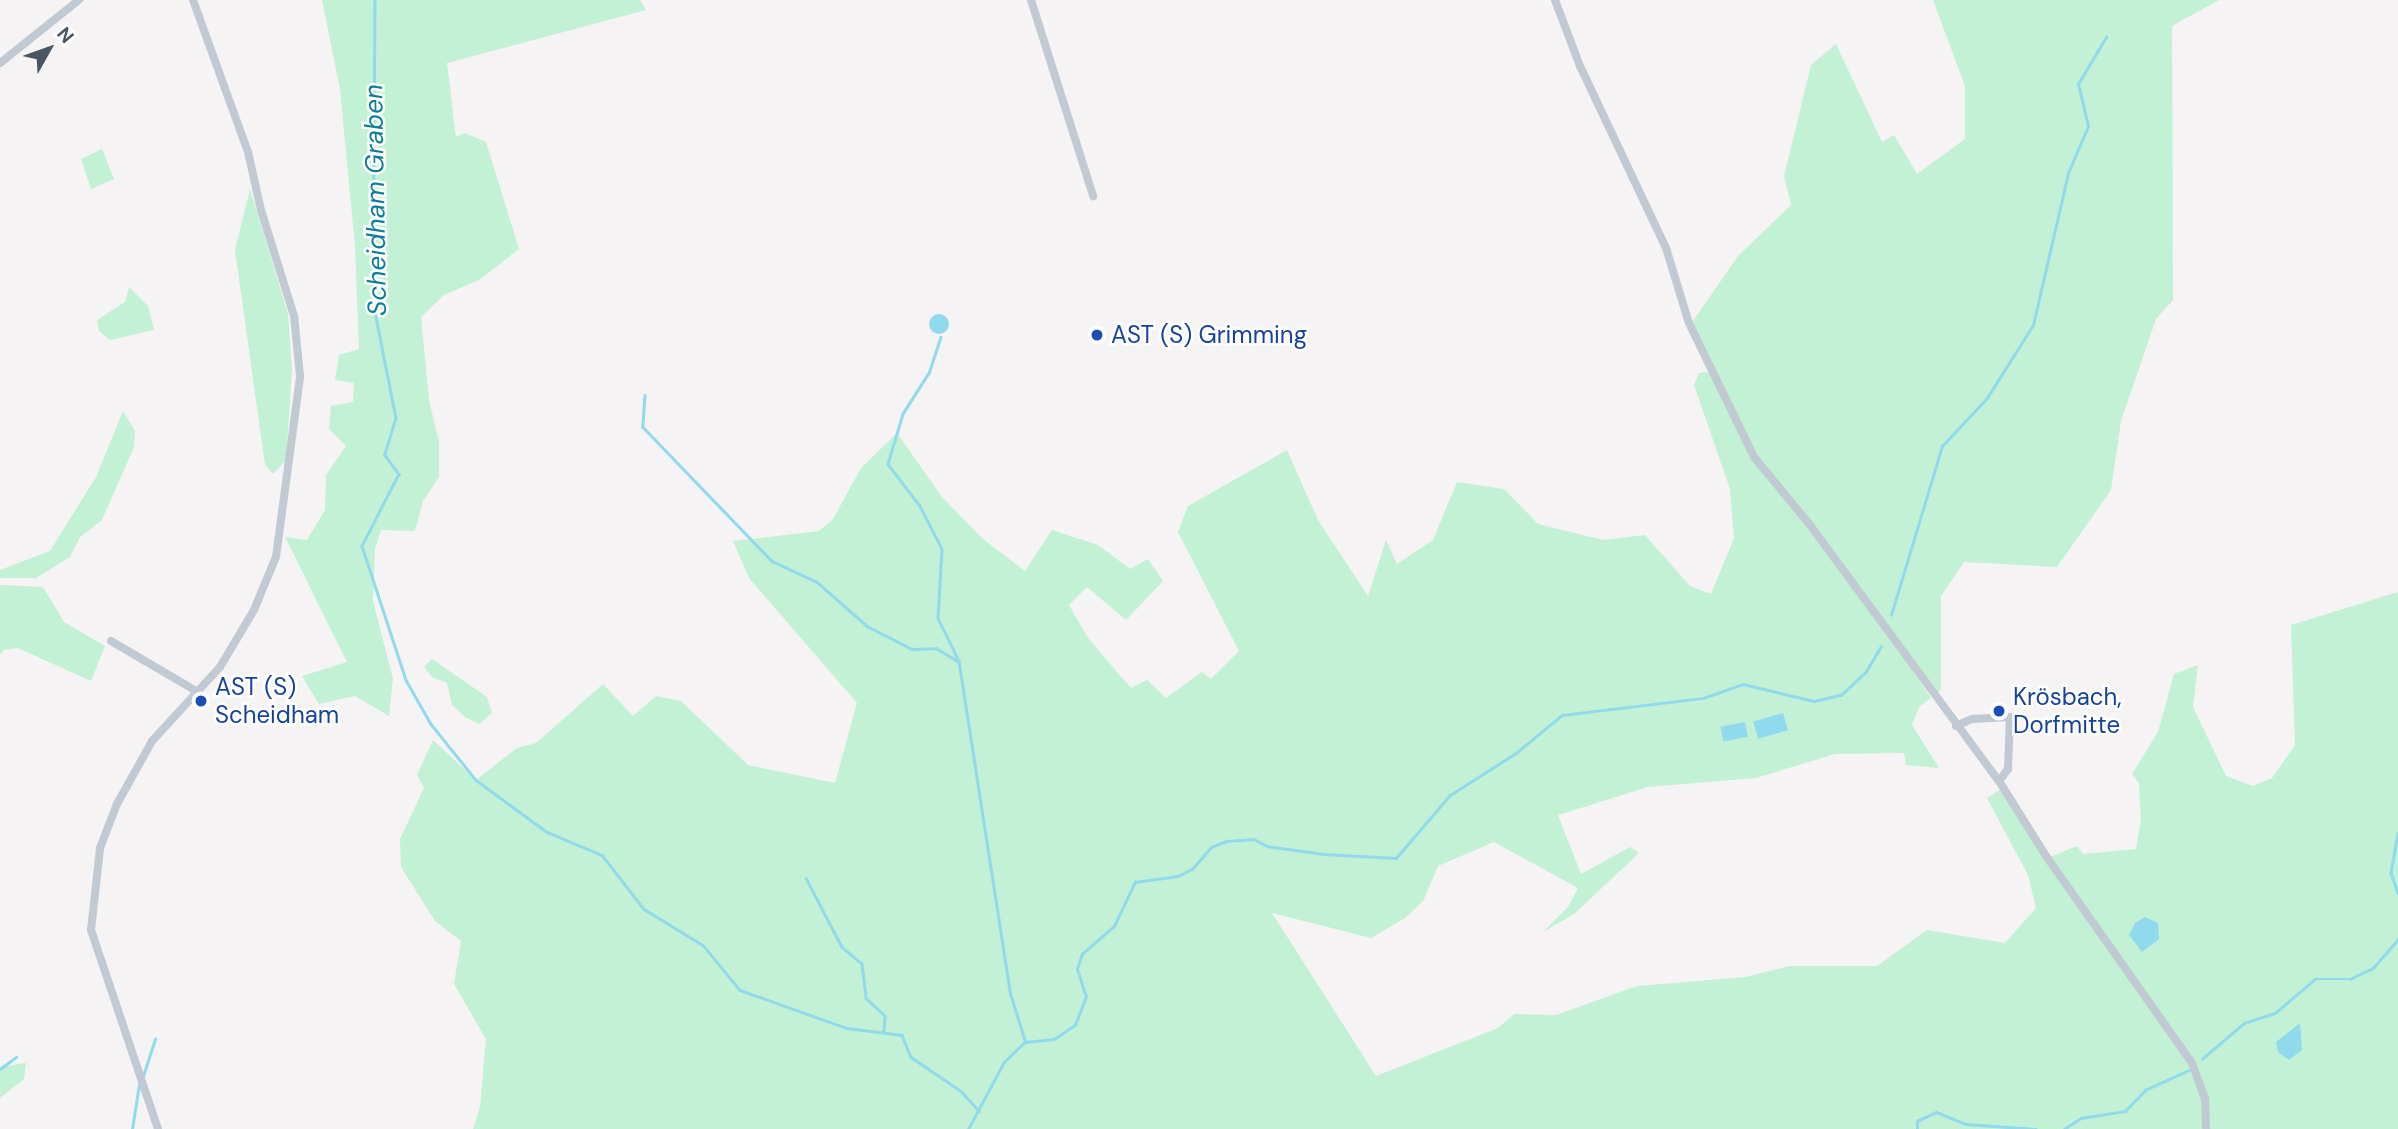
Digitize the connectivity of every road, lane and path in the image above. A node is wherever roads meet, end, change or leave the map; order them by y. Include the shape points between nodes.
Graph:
1 (79, 0) edge
2 (193, 0) edge
3 (1031, 0) edge
4 (1555, 0) edge
5 (0, 63) edge
6 (1093, 196) dead end
7 (111, 641) dead end
8 (198, 692) junction
9 (1956, 726) junction
10 (1999, 781) junction
11 (158, 1129) edge
12 (2206, 1129) edge

1 - 5 street
2 - 8 street via 248,152 294,316 300,376 276,557 254,610 220,667
3 - 6 street
4 - 9 street via 1580,66 1666,248 1689,323 1754,457 1810,524
7 - 8 street
8 - 11 street via 152,741 117,804 100,848 94,884 91,930
9 - 10 street
9 - 10 street via 1972,719 2011,717 2008,769
10 - 12 street via 2046,856 2192,1062 2205,1098

